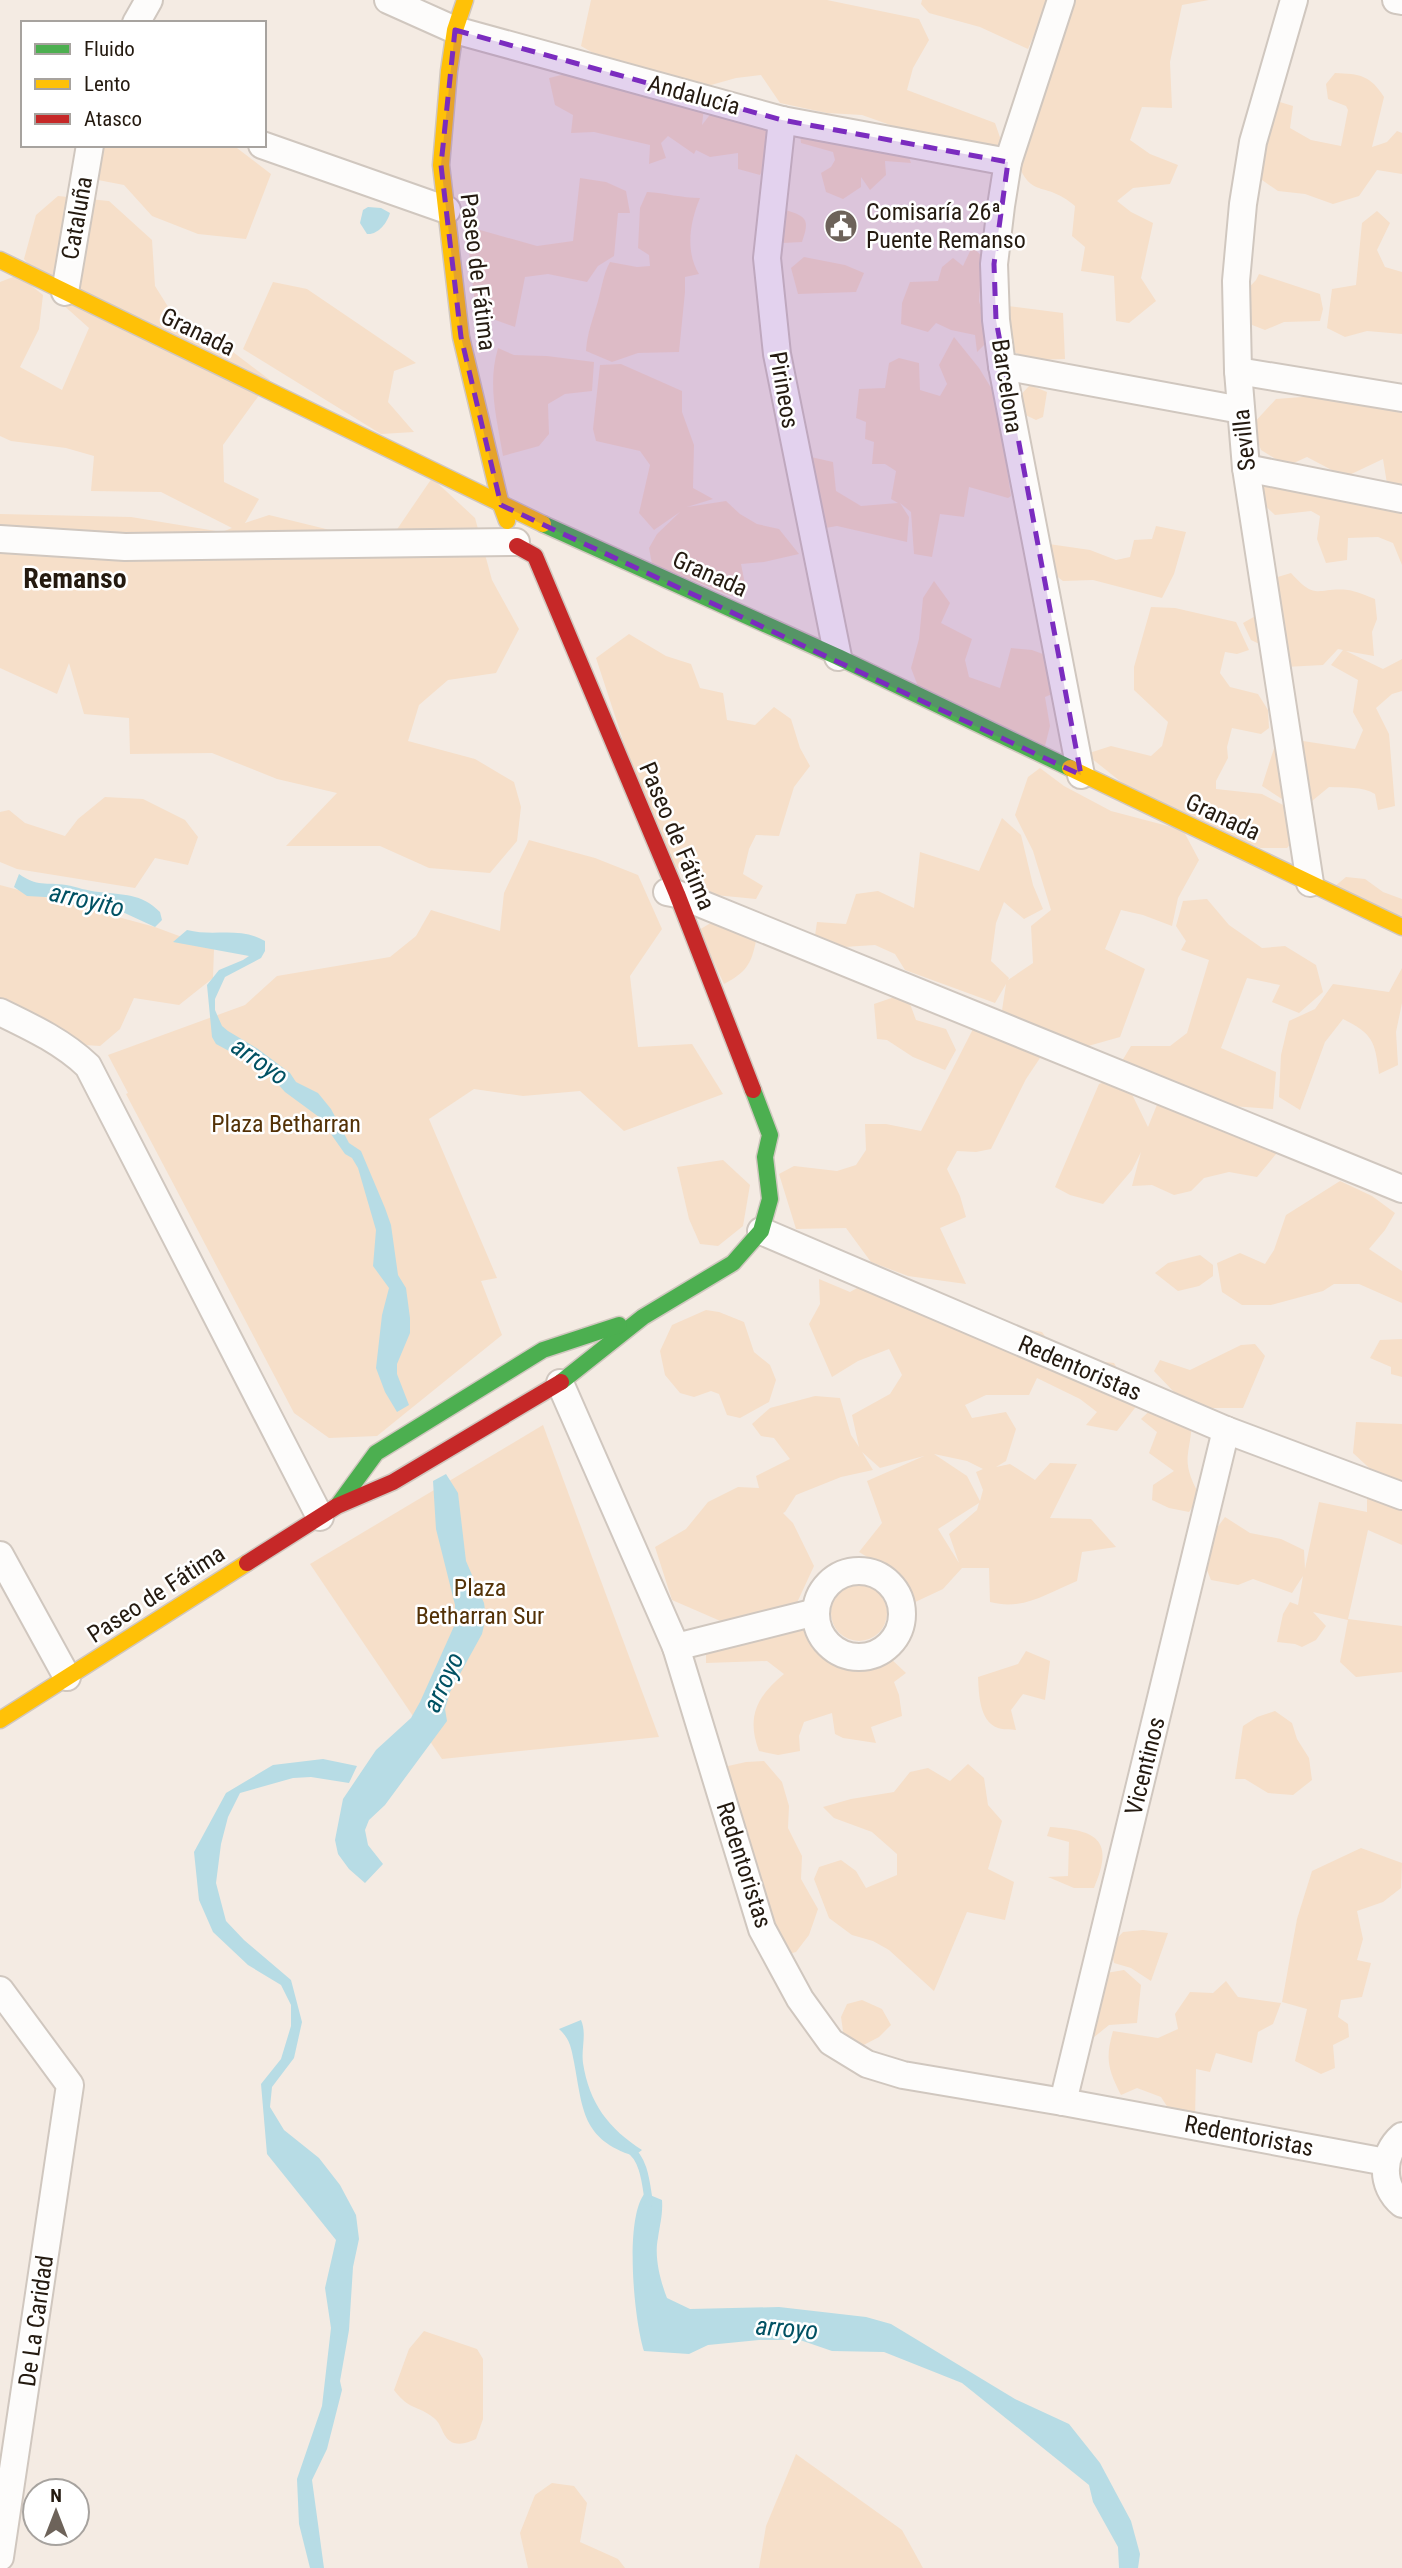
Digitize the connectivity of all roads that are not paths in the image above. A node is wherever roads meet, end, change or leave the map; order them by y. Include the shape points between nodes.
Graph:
1 (149, 0) edge
2 (388, 0) edge
3 (465, 0) edge
4 (1061, 0) edge
5 (1294, 0) edge
6 (1396, 0) edge
7 (1402, 1) edge
8 (137, 21) edge
9 (455, 30) junction
10 (782, 120) junction
11 (266, 146) edge
12 (90, 147) edge
13 (1008, 162) junction
14 (447, 210) junction
15 (0, 260) edge
16 (65, 292) junction
17 (1002, 366) junction
18 (1238, 371) junction
19 (1402, 398) edge
20 (1241, 410) junction
21 (1246, 468) junction
22 (1402, 499) edge
23 (501, 505) junction
24 (0, 539) edge
25 (516, 551) junction
26 (838, 657) junction
27 (1081, 775) junction
28 (1310, 883) junction
29 (663, 893) junction
30 (1402, 927) edge
31 (0, 1012) edge
32 (752, 1141) dead end
33 (765, 1157) junction
34 (1402, 1189) edge
35 (761, 1231) junction
36 (643, 1317) junction
37 (560, 1383) junction
38 (1226, 1430) junction
39 (1402, 1496) edge
40 (329, 1511) junction
41 (0, 1555) edge
42 (816, 1612) dead end
43 (676, 1647) junction
44 (67, 1677) junction
45 (0, 1720) edge
46 (0, 1990) edge
47 (1063, 2102) junction
48 (1402, 2136) edge
49 (1386, 2162) junction
50 (1402, 2204) edge
51 (9, 2446) edge
52 (0, 2557) edge

1 - 8 street
2 - 9 street, Andalucía
3 - 9 street, Paseo de Fátima
4 - 13 street, Barcelona
5 - 18 street, Sevilla via 1254,142 1243,204 1236,281
6 - 7 street
9 - 10 street, Andalucía
9 - 14 street, Paseo de Fátima via 442,165
10 - 13 street, Andalucía
10 - 26 street, Pirineos via 767,258 777,354
11 - 14 street
12 - 16 street, Cataluña
13 - 17 street, Barcelona via 995,264
14 - 23 street, Paseo de Fátima via 461,337
15 - 16 street, Granada
16 - 23 street, Granada
17 - 20 street
17 - 27 street, Barcelona
18 - 19 street
18 - 20 street, Sevilla
20 - 21 street, Sevilla
21 - 22 street
21 - 28 street, Sevilla
23 - 25 street, Paseo de Fátima
23 - 26 street, Granada
24 - 25 street via 125,547
25 - 29 street, Paseo de Fátima via 536,556
26 - 27 street, Granada
27 - 28 street, Granada
28 - 30 street, Granada
29 - 33 street, Paseo de Fátima via 770,1135
29 - 34 street
31 - 40 street via 76,1054 88,1066
32 - 33 street
33 - 35 street, Paseo de Fátima via 770,1199
35 - 36 street, Paseo de Fátima via 733,1263
35 - 38 street, Redentoristas
36 - 37 street, Paseo de Fátima
36 - 40 street, Paseo de Fátima via 543,1350 387,1446 376,1453
37 - 40 street, Paseo de Fátima via 393,1482
37 - 43 street, Redentoristas
38 - 39 street, Redentoristas
38 - 47 street, Vicentinos
40 - 44 street, Paseo de Fátima
41 - 44 street
42 - 43 street
43 - 47 street, Redentoristas via 762,1929 800,1999 831,2042 867,2064 903,2075
44 - 45 street, Paseo de Fátima
46 - 51 street, De La Caridad via 70,2085
47 - 49 street, Redentoristas
48 - 49 street
49 - 50 street via 1389,2188
51 - 52 street, De La Caridad

